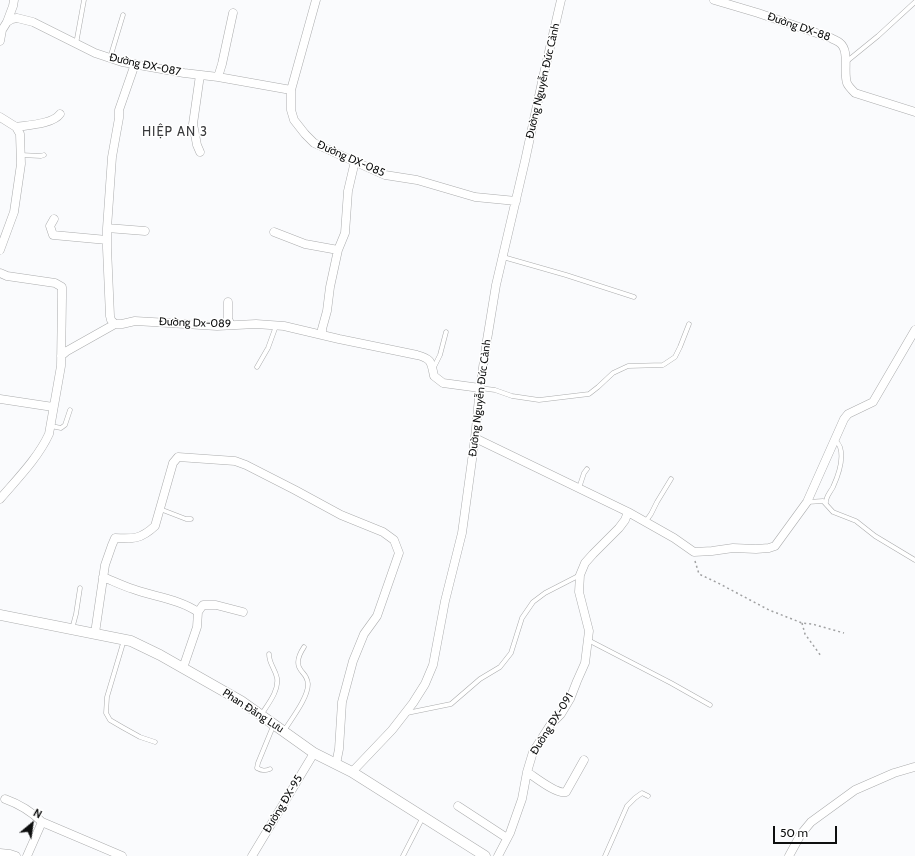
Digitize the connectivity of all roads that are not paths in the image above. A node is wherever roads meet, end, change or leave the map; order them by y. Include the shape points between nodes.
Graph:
1 (14, 0) edge
2 (84, 0) edge
3 (316, 0) edge
4 (561, 0) edge
5 (714, 0) edge
6 (915, 2) edge
7 (233, 13) dead end
8 (123, 15) dead end
9 (7, 22) junction
10 (0, 41) edge
11 (76, 44) junction
12 (110, 58) junction
13 (846, 62) junction
14 (135, 64) junction
15 (200, 75) junction
16 (218, 78) junction
17 (291, 90) junction
18 (915, 112) edge
19 (60, 114) dead end
20 (0, 118) edge
21 (16, 127) junction
22 (200, 152) dead end
23 (20, 155) junction
24 (44, 155) dead end
25 (355, 161) junction
26 (516, 201) junction
27 (54, 219) dead end
28 (107, 228) junction
29 (145, 231) dead end
30 (274, 232) dead end
31 (107, 240) junction
32 (0, 250) edge
33 (338, 250) junction
34 (502, 257) junction
35 (1, 275) edge
36 (634, 297) dead end
37 (228, 302) dead end
38 (115, 324) junction
39 (689, 324) dead end
40 (231, 325) junction
41 (276, 326) junction
42 (915, 330) edge
43 (446, 332) dead end
44 (322, 335) junction
45 (61, 356) junction
46 (257, 367) dead end
47 (432, 370) junction
48 (480, 388) junction
49 (0, 399) edge
50 (53, 407) junction
51 (70, 410) dead end
52 (51, 426) junction
53 (476, 438) junction
54 (834, 440) junction
55 (587, 469) dead end
56 (671, 479) dead end
57 (579, 488) junction
58 (0, 499) edge
59 (807, 502) junction
60 (826, 504) junction
61 (160, 509) junction
62 (628, 512) junction
63 (191, 519) dead end
64 (646, 521) junction
65 (915, 560) edge
66 (580, 575) junction
67 (103, 577) junction
68 (80, 588) dead end
69 (198, 612) junction
70 (243, 612) dead end
71 (0, 615) edge
72 (72, 629) junction
73 (95, 633) junction
74 (124, 640) junction
75 (587, 640) junction
76 (304, 647) dead end
77 (269, 654) dead end
78 (183, 668) junction
79 (710, 705) dead end
80 (404, 714) junction
81 (261, 715) junction
82 (274, 724) junction
83 (284, 731) junction
84 (156, 742) dead end
85 (314, 752) junction
86 (584, 760) dead end
87 (336, 764) junction
88 (914, 767) dead end
89 (270, 770) dead end
90 (352, 772) junction
91 (527, 772) junction
92 (648, 796) dead end
93 (5, 799) dead end
94 (458, 806) dead end
95 (423, 817) junction
96 (42, 822) junction
97 (508, 838) junction
98 (0, 853) edge
99 (16, 856) edge
100 (26, 856) edge
101 (122, 856) edge
102 (252, 856) edge
103 (403, 856) edge
104 (485, 856) edge
105 (498, 856) edge
106 (606, 856) edge
107 (789, 856) edge

1 - 9 street
2 - 11 lane
3 - 17 street, Đường DX-085
4 - 26 street, Đường Nguyễn Đức Cảnh
5 - 13 street, Đường DX-88 via 831,38 843,47
6 - 13 lane
7 - 16 street
8 - 12 lane
9 - 10 street
9 - 11 street, Đường ĐX-087 via 17,18 33,22
11 - 12 street, Đường ĐX-087
12 - 14 street, Đường ĐX-087
13 - 18 street, Đường DX-88 via 846,80 854,93
14 - 15 street, Đường ĐX-087
14 - 28 street via 119,110 112,157
15 - 16 street, Đường ĐX-087
15 - 22 street via 193,124
16 - 17 street, Đường ĐX-087
17 - 25 street, Đường DX-085 via 294,120 305,134 314,142
19 - 21 street via 54,120
20 - 21 street
21 - 23 street via 20,134
23 - 24 lane
23 - 32 street via 14,212
25 - 26 street, Đường DX-085 via 385,175 417,180 474,197
25 - 33 street via 348,191 345,233
26 - 34 street, Đường Nguyễn Đức Cảnh
27 - 31 street via 50,226 53,235
28 - 29 street
28 - 31 street
30 - 33 street via 305,244
31 - 38 street via 110,316
33 - 44 street
34 - 36 lane
34 - 48 street, Đường Nguyễn Đức Cảnh
35 - 45 street via 55,283 62,287
37 - 40 street via 228,319
38 - 40 street, Đường Dx-089 via 135,321
38 - 45 street, Đường Dx-089
39 - 48 lane via 675,357 663,365 628,366 613,373 589,394 540,400
40 - 41 street, Đường Dx-089
41 - 44 street, Đường Dx-089
41 - 46 lane
42 - 54 street via 872,402 848,414
43 - 47 lane via 440,355
44 - 47 street, Đường Dx-089 via 426,357
45 - 50 street
47 - 48 street, Đường Dx-089 via 434,376 443,383
48 - 53 street, Đường Nguyễn Đức Cảnh
49 - 50 street
50 - 52 street
51 - 52 lane via 61,428
52 - 58 street via 45,442 34,458
53 - 57 street
53 - 80 street, Đường Nguyễn Đức Cảnh via 462,533 445,601 433,665 425,684
54 - 59 street
54 - 60 lane via 840,445 842,455 833,486 825,499
55 - 57 lane
56 - 64 lane
57 - 62 street
59 - 60 lane
59 - 64 street via 775,546 769,548 694,552
60 - 65 lane via 833,512 856,521 875,536
61 - 63 lane
61 - 67 street via 156,526 148,533 140,537 115,538
61 - 87 street via 173,463 178,457 235,461 341,515 383,532 394,540 399,553 395,566 377,616 364,634 352,661 342,702 340,750
62 - 64 street
62 - 66 street, Đường ĐX-091 via 619,528 585,563
66 - 75 street, Đường ĐX-091 via 579,592 588,631
66 - 80 lane via 545,592 533,602 522,618 511,653 500,667 480,679 451,704
67 - 69 street via 133,589 173,600
67 - 73 street
68 - 72 lane
69 - 70 street via 203,605
69 - 78 street via 197,627
71 - 72 street, Phan Đăng Lưu
72 - 73 street, Phan Đăng Lưu
73 - 74 street, Phan Đăng Lưu
74 - 78 street, Phan Đăng Lưu via 131,641
74 - 84 lane via 107,697 106,713 110,720 122,727
75 - 79 lane
75 - 91 street, Đường ĐX-091 via 585,663 570,699 533,752
76 - 83 lane via 298,661 308,684 304,698
77 - 81 lane via 277,678 276,690
78 - 81 street, Phan Đăng Lưu
80 - 90 street, Đường Nguyễn Đức Cảnh
81 - 82 street, Phan Đăng Lưu
82 - 83 street, Phan Đăng Lưu
82 - 89 lane via 257,768
83 - 85 street, Phan Đăng Lưu
85 - 87 street, Phan Đăng Lưu
85 - 102 street, Đường ĐX-95
86 - 91 street via 564,793
87 - 90 street, Phan Đăng Lưu
88 - 107 street via 894,773 849,794 811,822
90 - 95 street, Phan Đăng Lưu
91 - 97 street, Đường ĐX-091 via 522,799
92 - 106 lane via 642,793 627,806
93 - 96 street via 16,802
94 - 97 street
95 - 103 lane
95 - 104 street, Phan Đăng Lưu
96 - 100 street
96 - 101 street
97 - 105 street, Đường ĐX-091
98 - 99 street

